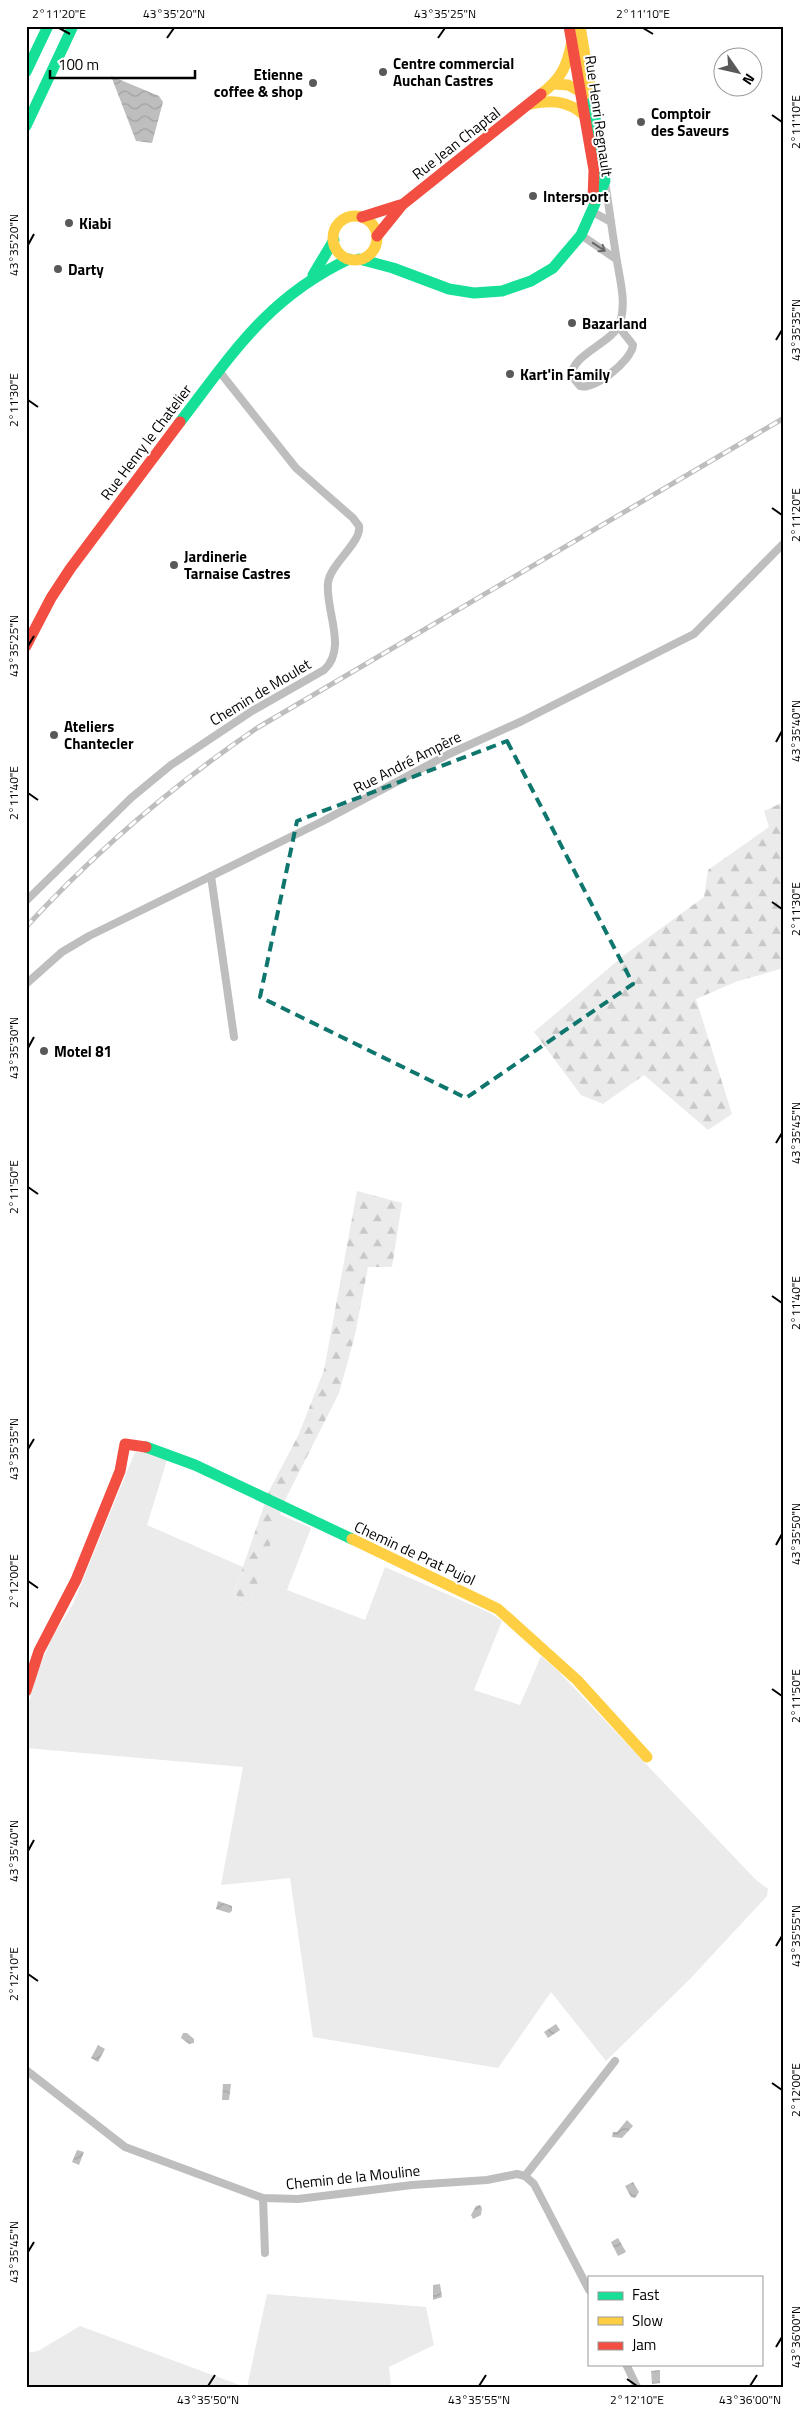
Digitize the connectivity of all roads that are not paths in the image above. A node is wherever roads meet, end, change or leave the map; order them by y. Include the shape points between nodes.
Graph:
1 (48, 26) edge
2 (73, 26) edge
3 (569, 26) edge
4 (580, 26) edge
5 (572, 41) junction
6 (26, 72) edge
7 (554, 84) junction
8 (584, 91) junction
9 (568, 103) junction
10 (528, 104) junction
11 (584, 115) junction
12 (26, 126) edge
13 (605, 181) junction
14 (402, 205) junction
15 (591, 211) junction
16 (362, 217) junction
17 (611, 222) junction
18 (581, 235) junction
19 (334, 240) junction
20 (377, 240) junction
21 (354, 259) junction
22 (616, 259) junction
23 (393, 268) junction
24 (313, 275) junction
25 (619, 327) junction
26 (219, 371) junction
27 (784, 542) edge
28 (26, 646) edge
29 (211, 876) junction
30 (26, 901) edge
31 (26, 984) edge
32 (234, 1037) dead end
33 (26, 1691) edge
34 (647, 1757) dead end
35 (615, 2062) dead end
36 (26, 2070) edge
37 (526, 2176) junction
38 (263, 2198) junction
39 (265, 2253) dead end
40 (588, 2288) edge
41 (627, 2366) edge
42 (637, 2387) edge

1 - 6 street
2 - 12 street
3 - 5 street, Rue Henri Regnault
4 - 8 street, Rue Henri Regnault
5 - 7 street, Rue Jean Chaptal via 567,65
5 - 8 street, Rue Henri Regnault
7 - 8 street
7 - 10 street, Rue Jean Chaptal
8 - 9 street
8 - 11 street, Rue Henri Regnault
8 - 13 street, Rue Henri Regnault via 592,103
9 - 10 street
9 - 11 street
10 - 14 street, Rue Jean Chaptal
11 - 15 street, Rue Henri Regnault via 594,170
13 - 15 street, Rue Henri Regnault
13 - 17 street, Rue Henri Regnault
14 - 16 street, Rue Jean Chaptal
14 - 20 street, Rue Jean Chaptal
15 - 17 street
15 - 18 street, Rue Henri Regnault
16 - 19 street via 342,220 335,230
16 - 20 street via 372,224
17 - 22 street, Rue Henri Regnault
18 -> 22 street
18 - 23 street, Rue Henri Regnault via 553,268 531,281 502,291 474,293 449,289
19 - 21 street via 337,251
19 - 24 street, Rue Henry le Chatelier
20 - 21 street via 370,254
20 - 23 street
21 - 23 street, Rue Henri Regnault
21 - 24 street, Rue Henry le Chatelier
22 - 25 street, Rue Henri Regnault via 622,294
24 - 26 street, Rue Henry le Chatelier via 265,314
25 - 25 street via 576,364 572,376 580,386 596,384 630,356 633,345
26 - 28 street, Rue Henry le Chatelier via 70,569
26 - 30 street, Chemin de Moulet via 296,468 359,526 358,533 329,579 333,658 324,670 222,729 157,776
27 - 29 street, Rue André Ampère via 694,634
29 - 31 street, Rue André Ampère via 75,943
29 - 32 street
33 - 34 street, Chemin de Prat Pujol via 39,1651 76,1580 110,1497 120,1471 125,1444 151,1448 195,1465 486,1602 507,1616 556,1660
35 - 37 street
36 - 38 street, Chemin de la Mouline via 125,2147
37 - 38 street, Chemin de la Mouline via 517,2174 487,2180 412,2185 298,2199
37 - 40 street via 534,2184
38 - 39 street
41 - 42 street

